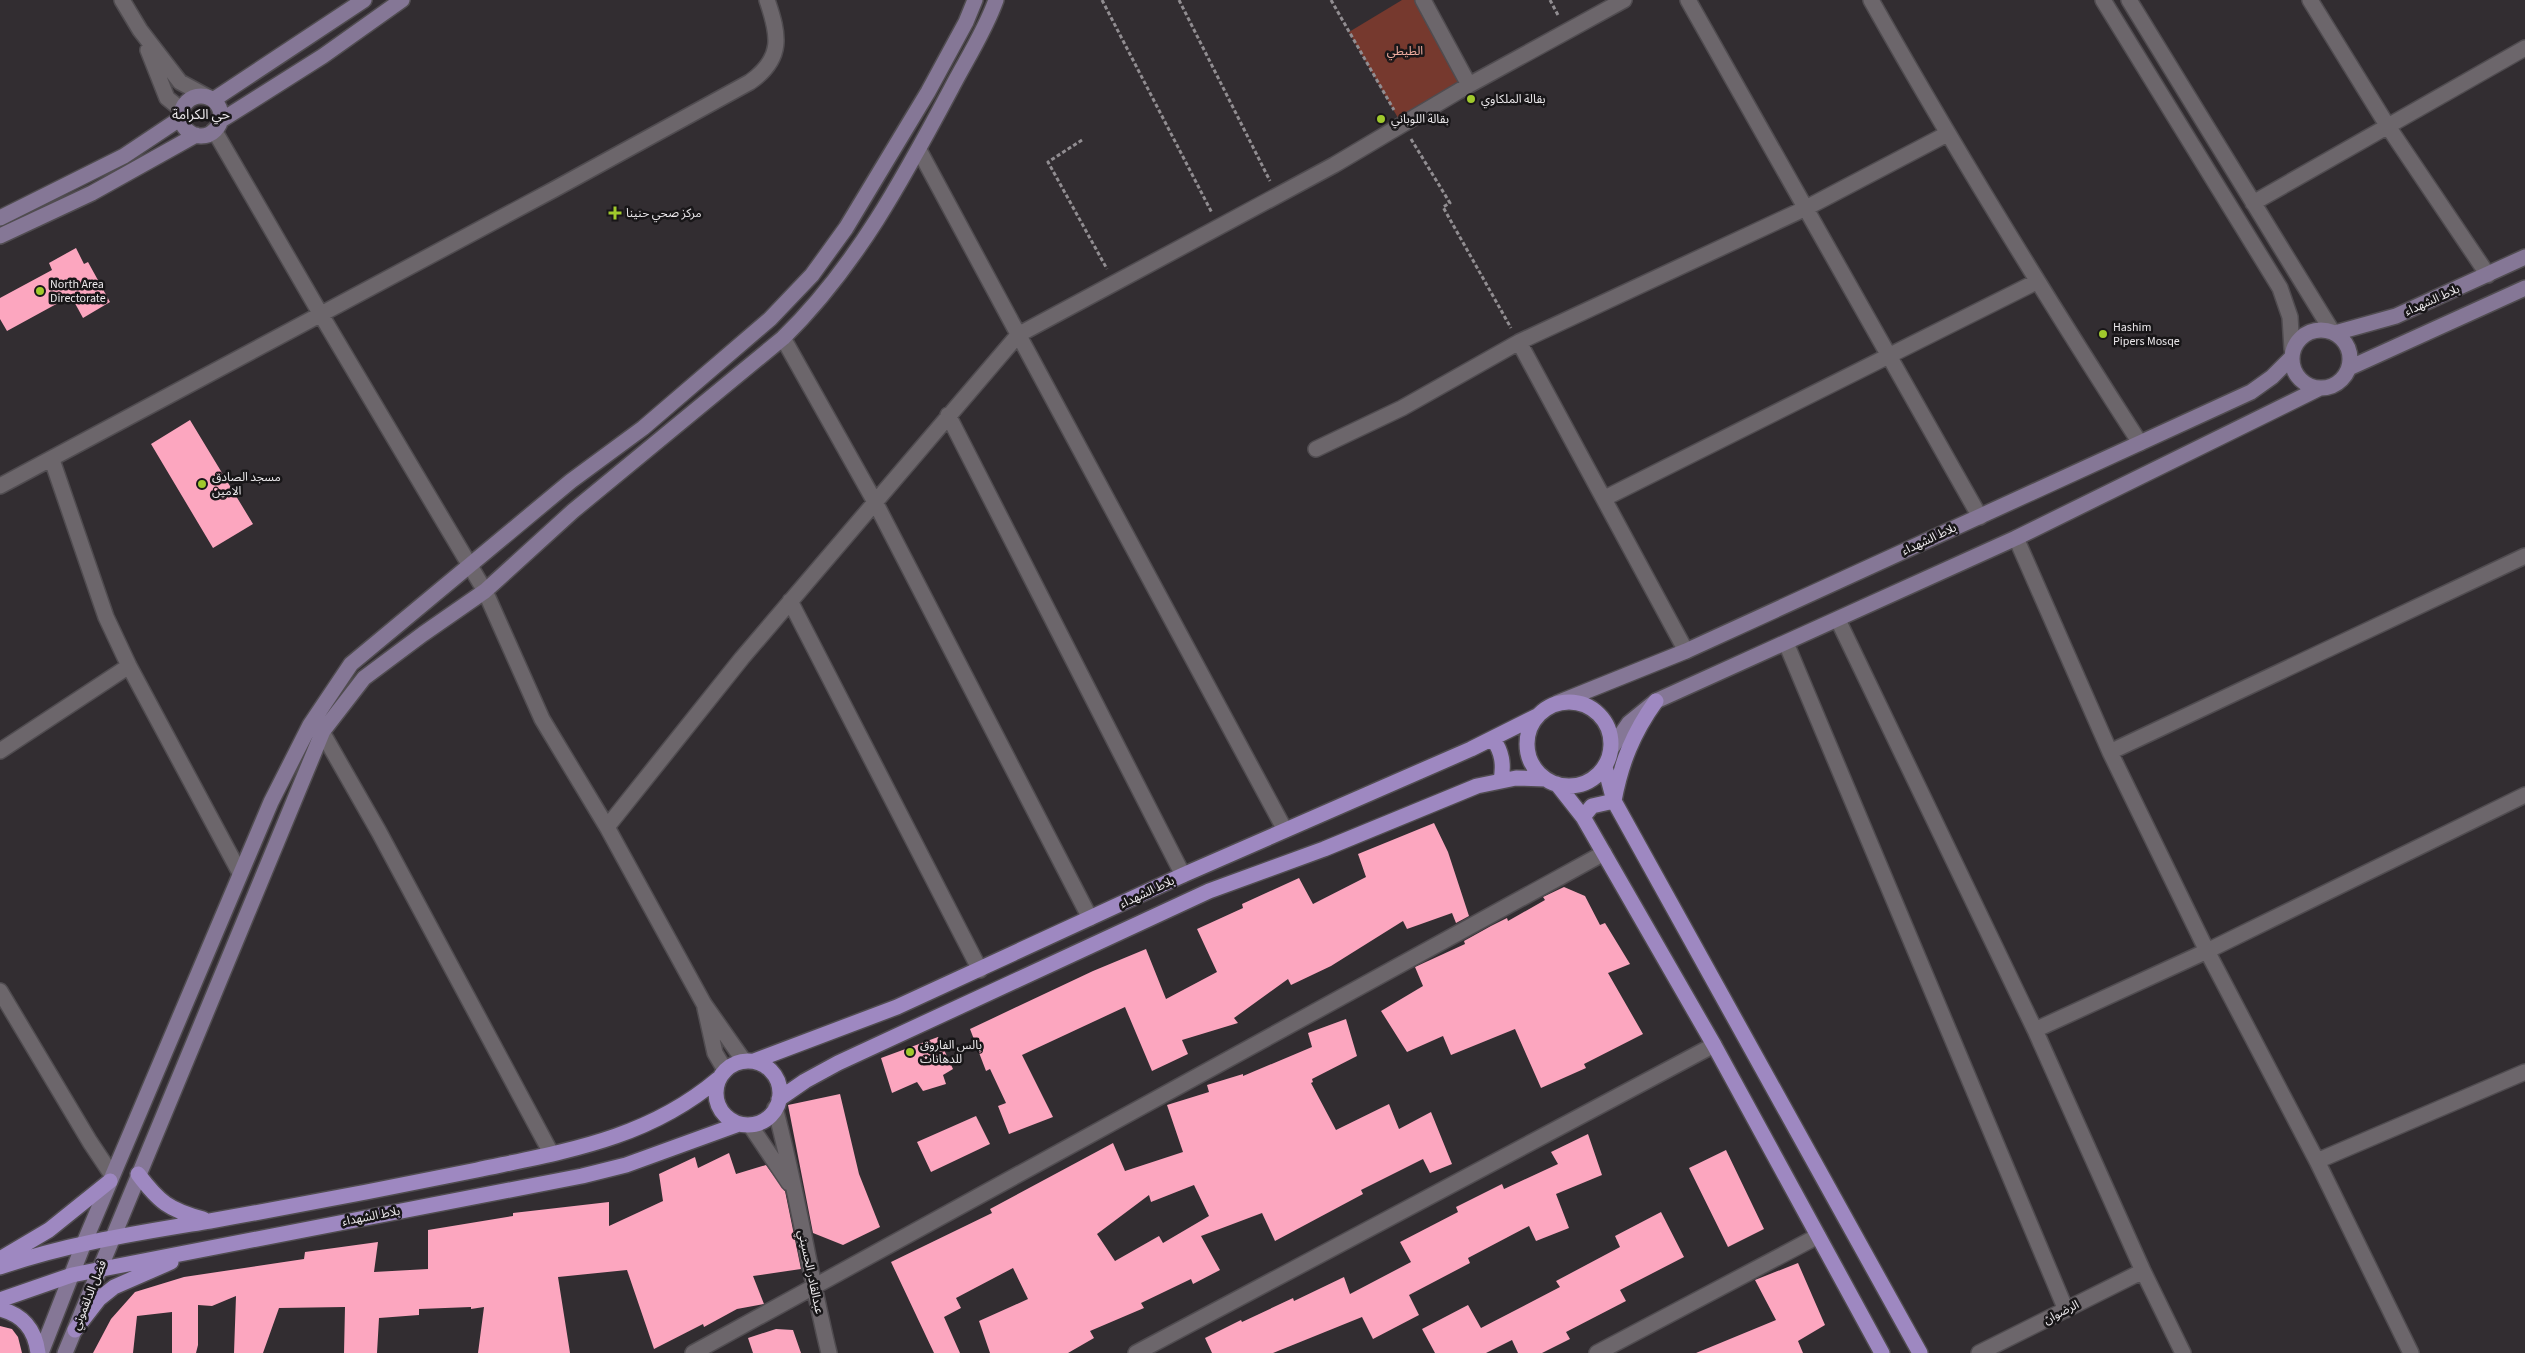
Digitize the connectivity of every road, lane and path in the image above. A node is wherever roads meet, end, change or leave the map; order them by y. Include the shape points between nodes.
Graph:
1 (122, 0) edge
2 (364, 0) edge
3 (402, 0) edge
4 (768, 0) edge
5 (975, 0) edge
6 (996, 0) edge
7 (1102, 0) edge
8 (1179, 0) edge
9 (1331, 0) edge
10 (1423, 0) edge
11 (1624, 0) edge
12 (1688, 0) edge
13 (1871, 0) edge
14 (2103, 0) edge
15 (2129, 0) edge
16 (2310, 0) edge
17 (347, 5) edge
18 (140, 30) junction
19 (2525, 48) edge
20 (1469, 85) junction
21 (210, 98) junction
22 (181, 114) junction
23 (1402, 125) junction
24 (2387, 125) junction
25 (217, 126) junction
26 (1947, 134) junction
27 (196, 135) junction
28 (1082, 140) dead end
29 (919, 150) junction
30 (1278, 195) junction
31 (2253, 203) junction
32 (1806, 208) junction
33 (0, 218) edge
34 (1220, 226) junction
35 (0, 236) edge
36 (2525, 257) edge
37 (2488, 275) junction
38 (2036, 282) junction
39 (1114, 283) junction
40 (2305, 288) junction
41 (2525, 288) edge
42 (2286, 302) junction
43 (320, 313) junction
44 (2334, 332) junction
45 (1018, 334) junction
46 (783, 338) junction
47 (1519, 342) junction
48 (2292, 354) junction
49 (1890, 356) junction
50 (2349, 368) junction
51 (2320, 388) junction
52 (948, 415) junction
53 (2140, 443) junction
54 (1316, 449) dead end
55 (52, 460) junction
56 (0, 486) edge
57 (1606, 498) junction
58 (875, 502) junction
59 (1980, 516) junction
60 (2016, 538) junction
61 (2525, 556) edge
62 (469, 567) junction
63 (485, 591) junction
64 (790, 601) junction
65 (1838, 620) junction
66 (1786, 642) junction
67 (1686, 651) junction
68 (129, 666) junction
69 (1656, 702) junction
70 (1557, 703) junction
71 (1538, 716) junction
72 (322, 732) junction
73 (1493, 739) junction
74 (1611, 749) junction
75 (0, 751) edge
76 (2110, 752) junction
77 (1605, 767) junction
78 (1501, 780) junction
79 (1552, 782) junction
80 (2525, 795) edge
81 (1614, 801) junction
82 (1583, 818) junction
83 (608, 827) junction
84 (1284, 830) junction
85 (1604, 854) junction
86 (240, 873) junction
87 (1183, 875) junction
88 (1090, 918) junction
89 (2207, 952) junction
90 (980, 970) junction
91 (0, 991) edge
92 (704, 1004) junction
93 (2034, 1030) junction
94 (1714, 1045) junction
95 (749, 1061) junction
96 (2525, 1072) edge
97 (722, 1075) junction
98 (777, 1104) junction
99 (745, 1124) junction
100 (552, 1153) junction
101 (2317, 1161) junction
102 (138, 1174) junction
103 (111, 1178) junction
104 (794, 1191) junction
105 (209, 1221) junction
106 (113, 1236) junction
107 (1818, 1236) junction
108 (84, 1243) junction
109 (214, 1246) junction
110 (0, 1259) edge
111 (0, 1267) edge
112 (100, 1269) junction
113 (2143, 1271) junction
114 (72, 1276) junction
115 (812, 1287) junction
116 (0, 1300) edge
117 (0, 1309) edge
118 (2066, 1310) junction
119 (75, 1330) junction
120 (39, 1353) edge
121 (65, 1353) edge
122 (693, 1353) edge
123 (830, 1353) edge
124 (1136, 1353) edge
125 (1597, 1353) edge
126 (1882, 1353) edge
127 (1920, 1353) edge
128 (1979, 1353) edge
129 (2183, 1353) edge
130 (2411, 1353) edge

1 - 18 street
2 - 17 main road
3 - 25 main road
4 - 43 street via 778,42 764,72 553,190
5 - 62 main road, فضل الدلقموني via 928,92 846,228 812,275 770,319 643,428 571,481
6 - 29 main road, فضل الدلقموني
7 - 34 path
8 - 30 path
9 - 23 path
10 - 20 street
11 - 20 street
12 - 32 street
13 - 26 street
14 - 42 street
15 - 31 street
16 - 24 street
17 - 21 main road
18 - 21 street via 180,82
18 - 22 street via 167,98
19 - 24 street
20 - 23 street
21 - 22 main road via 191,98
21 - 25 main road via 221,113
22 - 27 main road via 188,132
22 - 33 main road via 124,156
23 - 30 street
23 - 47 path via 1450,203 1443,207
24 - 31 street
24 - 37 street
25 - 27 main road via 202,136
25 - 43 street
26 - 32 street
26 - 38 street
27 - 35 main road via 92,193
28 - 39 path via 1048,162
29 - 45 street
29 - 46 main road, فضل الدلقموني via 843,271
30 - 34 street
31 - 40 street
32 - 47 street
32 - 49 street
34 - 39 street
36 - 37 main road, بلاط الشهداء
37 - 44 main road, بلاط الشهداء via 2396,316
38 - 49 street
38 - 53 street
39 - 45 street
40 - 42 street via 2300,297
40 - 44 street
41 - 50 main road
42 - 48 street via 2293,333
43 - 55 street
43 - 62 street
44 - 48 main road via 2325,329 2308,332 2296,342
44 - 50 main road via 2346,344
45 - 52 street
45 - 84 street
46 - 58 street
46 - 63 main road, فضل الدلقموني via 573,511
47 - 54 street via 1402,408
47 - 57 street
48 - 51 main road via 2292,367 2303,382
48 - 53 main road, بلاط الشهداء via 2272,377 2251,392
49 - 57 street
49 - 59 street
50 - 51 main road via 2337,383
51 - 60 main road
52 - 58 street
52 - 87 street
53 - 59 main road, بلاط الشهداء
55 - 56 street
55 - 68 street via 98,600
57 - 67 street
58 - 64 street
58 - 88 street
59 - 67 main road, بلاط الشهداء
60 - 65 main road
60 - 76 street
61 - 76 street
62 - 63 street
62 - 86 main road, فضل الدلقموني via 351,664 310,725
63 - 72 main road, فضل الدلقموني via 364,678
63 - 83 street via 542,719
64 - 83 street
64 - 90 street
65 - 66 main road
65 - 93 street
66 - 69 main road
66 - 118 street
67 - 70 main road, بلاط الشهداء
68 - 75 street
68 - 86 street
69 - 74 main road via 1629,723
69 - 81 main road via 1643,719 1627,751
70 - 71 main road
70 - 74 main road via 1581,703 1601,716 1611,738
71 - 73 main road, بلاط الشهداء
71 - 79 main road via 1529,732 1528,750 1534,766
72 - 100 street
72 - 102 main road, فضل الدلقموني
73 - 78 main road via 1501,754
73 - 84 main road, بلاط الشهداء
74 - 77 main road
76 - 89 street
77 - 79 main road via 1589,781 1578,785
77 - 81 main road
78 - 79 main road, بلاط الشهداء
78 - 98 main road, بلاط الشهداء via 1477,786 1178,904 838,1064 804,1081
79 - 82 main road
80 - 89 street
81 - 82 main road via 1592,806
81 - 127 main road
82 - 85 main road
83 - 92 street
84 - 87 main road, بلاط الشهداء
85 - 94 main road
85 - 115 street
86 - 103 main road, فضل الدلقموني
87 - 88 main road, بلاط الشهداء
88 - 90 main road, بلاط الشهداء
89 - 93 street
89 - 101 street
90 - 95 main road, بلاط الشهداء via 897,1007
91 - 103 street
92 - 95 street
92 - 97 street
93 - 113 street
94 - 107 main road
94 - 124 street
95 - 97 main road via 734,1064
95 - 98 main road via 771,1071 779,1089
96 - 101 street
97 - 99 main road via 716,1101 729,1119
97 - 100 main road via 695,1099 658,1120 587,1145
98 - 99 main road via 769,1116
98 - 104 street, عبدالقادر الحسيني
99 - 104 street, عبدالقادر الحسيني
99 - 109 main road, بلاط الشهداء via 626,1165 582,1176
100 - 105 main road via 381,1190
101 - 130 street
102 - 105 main road via 168,1208
102 - 106 main road, فضل الدلقموني
103 - 108 main road, فضل الدلقموني
103 - 110 main road via 50,1230
104 - 115 street, عبدالقادر الحسيني
105 - 106 main road
106 - 108 main road
106 - 112 main road, فضل الدلقموني
107 - 125 street
107 - 126 main road
108 - 111 main road
108 - 114 main road, فضل الدلقموني
109 - 112 main road, بلاط الشهداء
109 - 119 main road via 114,1286 98,1299
112 - 114 main road, بلاط الشهداء
112 - 119 main road, فضل الدلقموني
113 - 118 street, الرضوان
113 - 129 street
114 - 116 main road, بلاط الشهداء
114 - 120 main road, فضل الدلقموني
115 - 122 street
115 - 123 street, عبدالقادر الحسيني
117 - 120 main road via 17,1314 28,1325
118 - 128 street, الرضوان
119 - 121 main road, فضل الدلقموني

